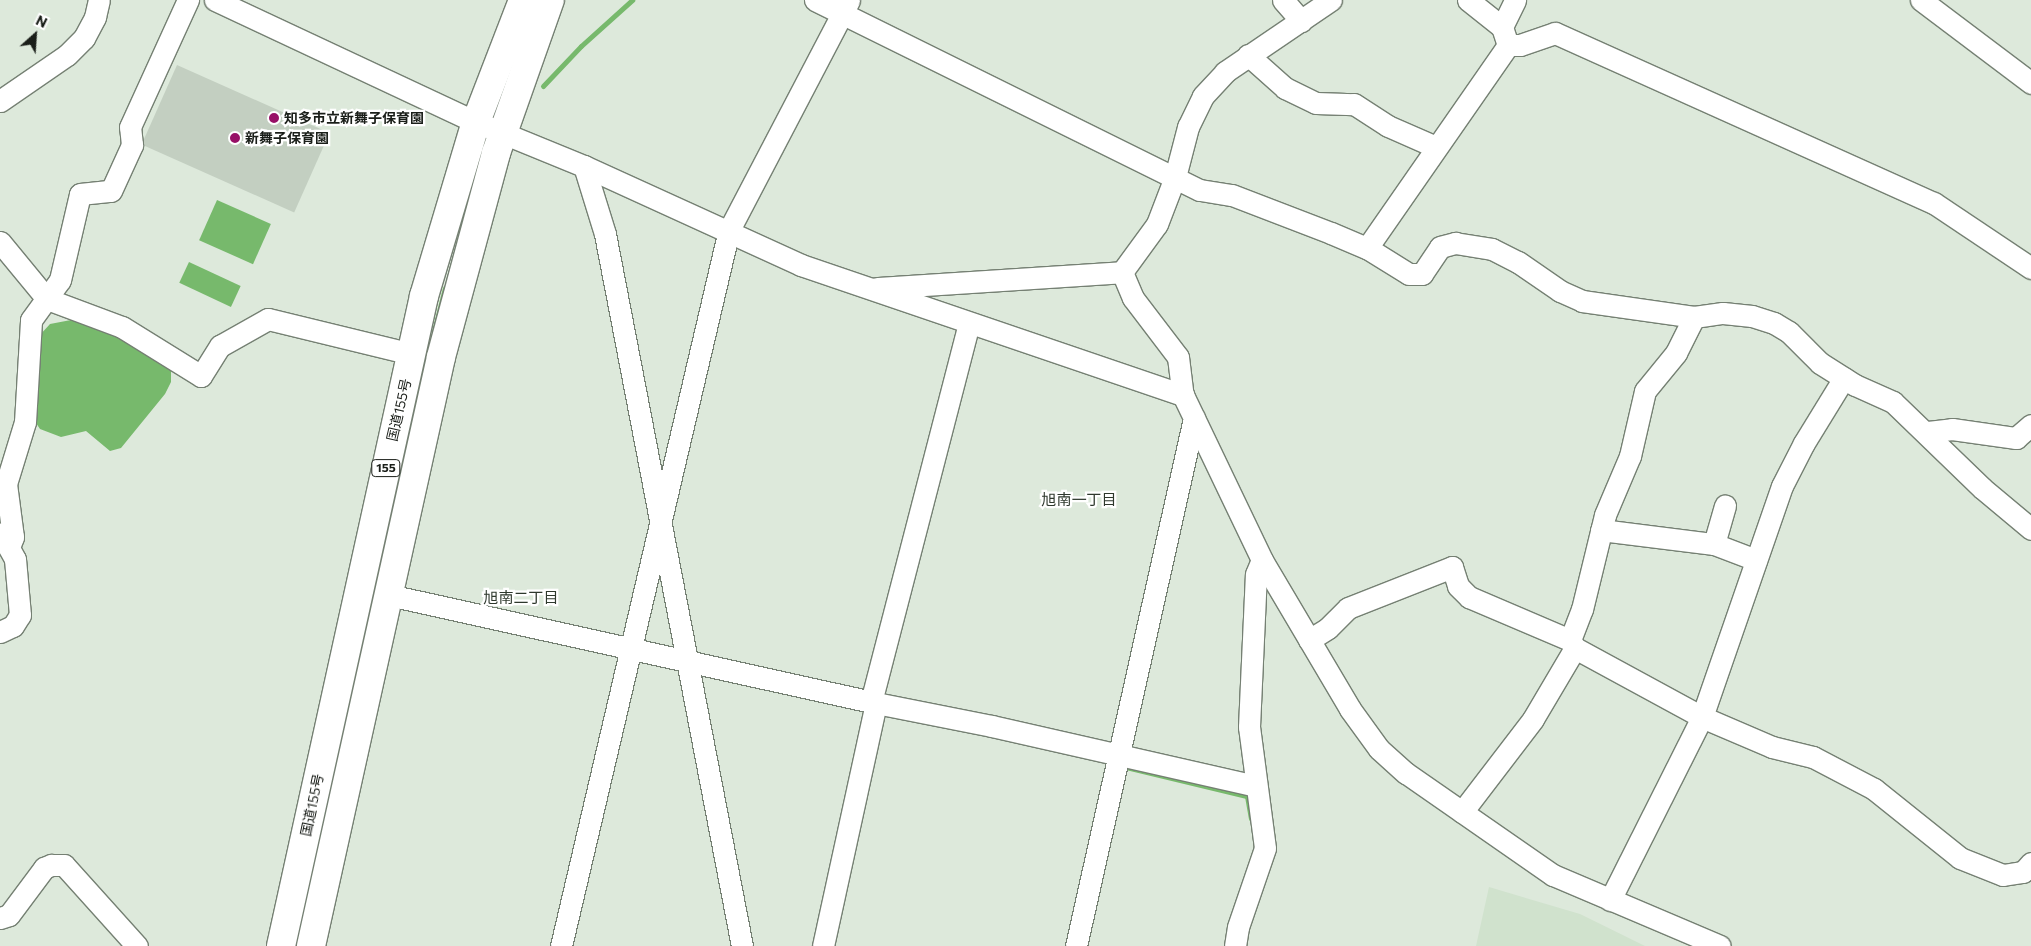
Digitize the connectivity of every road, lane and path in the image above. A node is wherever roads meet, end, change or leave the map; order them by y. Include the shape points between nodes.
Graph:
1 (99, 0) edge
2 (188, 0) edge
3 (215, 0) edge
4 (523, 0) edge
5 (550, 0) edge
6 (815, 0) edge
7 (1283, 0) edge
8 (1331, 0) edge
9 (1468, 0) edge
10 (1515, 0) edge
11 (1920, 0) edge
12 (846, 7) edge
13 (1301, 21) junction
14 (1505, 36) junction
15 (1248, 55) junction
16 (2031, 83) edge
17 (0, 101) edge
18 (476, 122) junction
19 (503, 134) junction
20 (1436, 147) junction
21 (584, 166) junction
22 (1176, 177) junction
23 (729, 230) junction
24 (0, 242) edge
25 (1367, 248) junction
26 (2031, 268) edge
27 (1122, 272) junction
28 (867, 288) junction
29 (47, 299) junction
30 (1694, 317) junction
31 (969, 324) junction
32 (412, 354) junction
33 (1844, 378) junction
34 (1183, 395) junction
35 (1194, 418) junction
36 (2031, 425) edge
37 (1928, 432) junction
38 (1725, 506) dead end
39 (661, 519) junction
40 (2031, 529) edge
41 (1601, 530) junction
42 (5, 540) edge
43 (1714, 544) junction
44 (1262, 560) junction
45 (1756, 560) junction
46 (389, 595) junction
47 (0, 632) edge
48 (1309, 640) junction
49 (1572, 644) junction
50 (632, 648) junction
51 (687, 661) junction
52 (873, 703) junction
53 (1702, 717) junction
54 (1118, 757) junction
55 (1256, 786) junction
56 (1462, 812) junction
57 (2031, 863) edge
58 (1610, 900) junction
59 (0, 918) edge
60 (137, 946) edge
61 (281, 946) edge
62 (311, 946) edge
63 (561, 946) edge
64 (742, 946) edge
65 (823, 946) edge
66 (1076, 946) edge
67 (1235, 946) edge
68 (1720, 946) edge

1 - 17 street via 96,17 84,38 67,55
2 - 29 street via 130,127 132,145 111,191 80,194 60,280
3 - 18 street
4 - 18 highway, 国道155号 / 155
5 - 19 highway, 国道155号 / 155
6 - 12 street
7 - 13 street
8 - 13 street
9 - 14 street
10 - 14 street
11 - 16 street
12 - 22 street
12 - 23 street
13 - 15 street
14 - 20 street
14 - 26 street via 1520,46 1555,33 1934,203
15 - 20 street via 1285,88 1316,103 1354,104 1388,126
15 - 22 street via 1225,72 1194,111
18 - 19 street
18 - 32 highway, 国道155号 / 155 via 442,229
19 - 21 street
19 - 46 highway, 国道155号 / 155 via 441,357
20 - 25 street
21 - 23 street
21 - 39 street via 605,234
22 - 25 street via 1200,190 1232,195
22 - 27 street via 1157,224
23 - 28 street via 801,265
23 - 39 street
24 - 29 street
25 - 30 street via 1409,274 1422,274 1440,247 1455,243 1492,249 1518,262 1560,292 1582,301
27 - 28 street
27 - 34 street via 1132,298 1178,357
28 - 31 street
29 - 32 street via 122,327 201,376 220,346 268,319
29 - 42 street via 38,307 28,331 24,422 6,484 13,537
30 - 33 street via 1723,314 1774,322 1789,332 1820,363
30 - 41 street via 1680,348 1645,391 1630,456
31 - 34 street
31 - 52 street
32 - 61 highway, 国道155号 / 155
33 - 37 street via 1893,402
33 - 45 street via 1782,486
34 - 35 street
35 - 44 street
35 - 54 street
36 - 37 street via 2016,438 1952,429
37 - 40 street via 1982,488
38 - 43 street
39 - 50 street
39 - 51 street
41 - 43 street
41 - 49 street
42 - 47 street via 14,559 20,615 14,626
43 - 45 street
44 - 48 street
44 - 55 street via 1256,574 1250,727
45 - 53 street
46 - 50 street
46 - 62 highway, 国道155号 / 155
48 - 49 street via 1328,628 1348,608 1452,567 1458,586 1469,597
48 - 56 street via 1379,750
49 - 53 street
49 - 56 street via 1532,719
50 - 51 street
50 - 63 street
51 - 52 street
51 - 64 street
52 - 54 street via 992,726
52 - 65 street
53 - 57 street via 1772,747 1814,757 1874,789 1939,844 1992,873 2016,874
53 - 58 street
54 - 55 street
54 - 66 street
55 - 67 street via 1265,848 1238,927
56 - 58 street via 1553,875
58 - 68 street
59 - 60 street via 9,915 44,868 64,865

